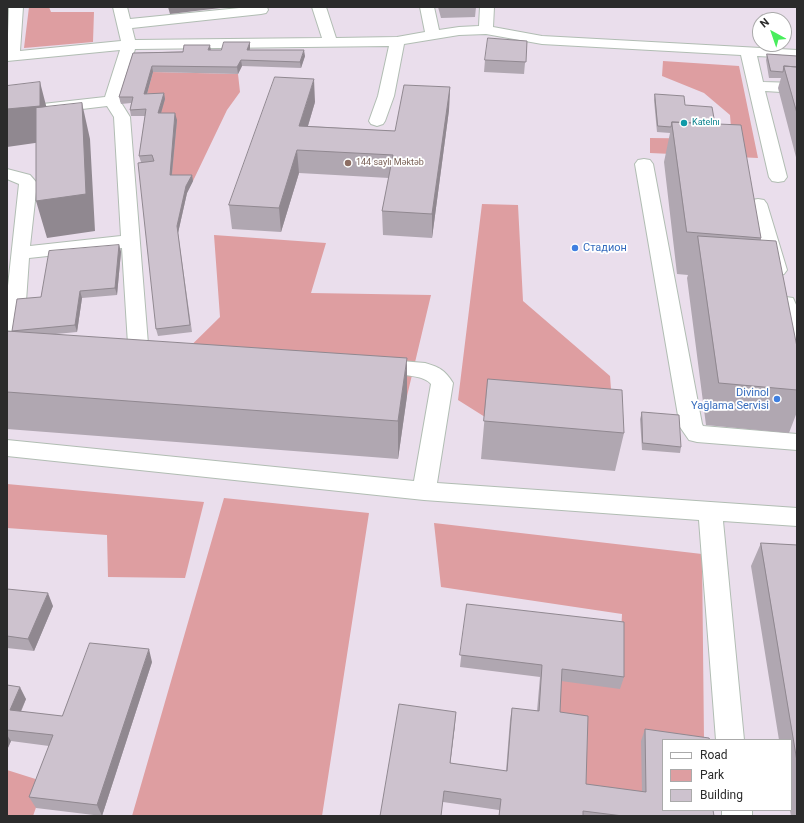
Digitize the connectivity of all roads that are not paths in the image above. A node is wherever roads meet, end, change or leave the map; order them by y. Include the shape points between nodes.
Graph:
1 (16, 7) edge
2 (120, 7) edge
3 (147, 7) edge
4 (260, 7) edge
5 (319, 7) edge
6 (427, 7) edge
7 (487, 7) edge
8 (151, 22) junction
9 (125, 24) junction
10 (486, 30) junction
11 (432, 35) junction
12 (330, 41) junction
13 (397, 41) junction
14 (129, 46) junction
15 (748, 52) junction
16 (797, 54) edge
17 (9, 56) edge
18 (756, 86) junction
19 (797, 88) edge
20 (112, 101) junction
21 (7, 113) edge
22 (377, 121) dead end
23 (644, 164) dead end
24 (7, 174) edge
25 (778, 177) dead end
26 (758, 204) dead end
27 (131, 241) junction
28 (20, 253) junction
29 (797, 342) edge
30 (115, 344) edge
31 (16, 349) edge
32 (362, 364) edge
33 (797, 442) edge
34 (7, 448) edge
35 (424, 491) junction
36 (710, 511) junction
37 (797, 518) edge
38 (730, 739) edge

1 - 17 street
2 - 9 street
3 - 8 street
4 - 8 street via 261,10
5 - 12 street
6 - 11 street
7 - 10 street
8 - 9 street
9 - 14 street
10 - 11 street
10 - 15 street via 542,40
11 - 13 street
12 - 13 street
12 - 14 street
13 - 22 street via 386,96
14 - 17 street
14 - 20 street
15 - 16 street
15 - 18 street
18 - 19 street
18 - 25 street
20 - 21 street
20 - 27 street via 122,117
23 - 33 street via 691,427 697,434
24 - 28 street via 24,179 28,183
26 - 29 street
27 - 28 street
27 - 30 street via 146,345
28 - 31 street
32 - 35 street via 425,370 436,375 442,383
34 - 35 street
35 - 36 street
36 - 37 street
36 - 38 street

